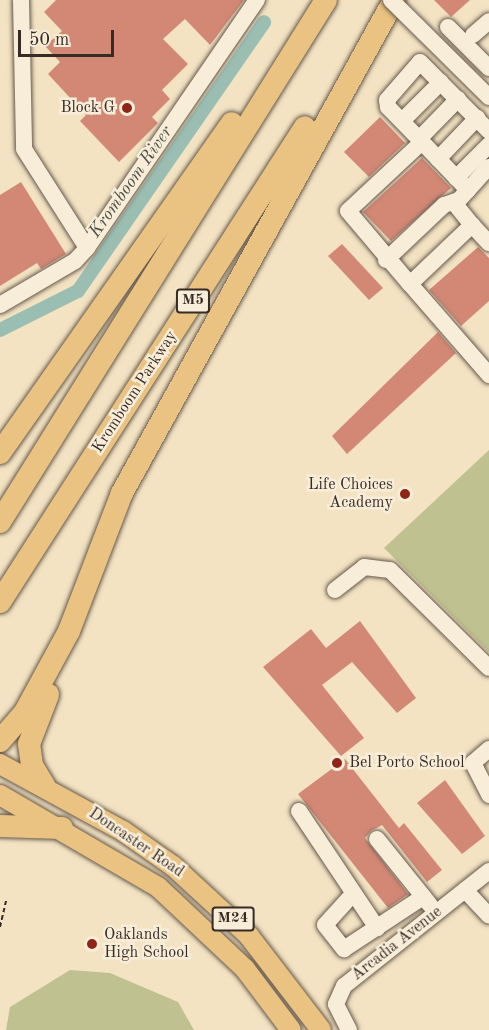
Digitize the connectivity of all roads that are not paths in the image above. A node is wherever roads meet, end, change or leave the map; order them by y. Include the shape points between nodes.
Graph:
1 (17, 0) edge
2 (257, 0) edge
3 (325, 0) edge
4 (391, 0) edge
5 (489, 21) edge
6 (448, 27) dead end
7 (473, 35) dead end
8 (489, 68) edge
9 (441, 82) junction
10 (489, 97) edge
11 (458, 99) junction
12 (402, 121) junction
13 (483, 124) edge
14 (421, 141) junction
15 (489, 144) edge
16 (438, 159) junction
17 (489, 167) edge
18 (460, 190) junction
19 (472, 225) junction
20 (489, 243) edge
21 (87, 248) junction
22 (386, 260) junction
23 (410, 284) junction
24 (0, 304) edge
25 (489, 375) edge
26 (0, 453) edge
27 (0, 522) edge
28 (336, 590) dead end
29 (0, 602) edge
30 (69, 631) junction
31 (489, 668) edge
32 (0, 741) edge
33 (489, 749) edge
34 (0, 764) edge
35 (45, 788) junction
36 (0, 795) edge
37 (489, 795) edge
38 (299, 811) dead end
39 (0, 826) edge
40 (62, 828) junction
41 (377, 839) dead end
42 (489, 871) edge
43 (465, 890) junction
44 (352, 895) junction
45 (423, 897) junction
46 (436, 913) junction
47 (489, 916) edge
48 (377, 928) junction
49 (291, 1030) edge
50 (321, 1030) edge
51 (349, 1030) edge

1 - 21 street via 24,149
2 - 21 street
3 - 26 highway via 267,72
3 - 27 highway, M5
4 - 10 street, bridge
4 - 29 highway, Kromboom Parkway / M5
4 - 30 highway via 122,493
5 - 7 street
6 - 8 street
9 - 11 street
9 - 12 street
9 - 12 street via 415,63 386,102
11 - 13 street
11 - 14 street
12 - 14 street
13 - 16 street
14 - 16 street
14 - 22 street via 348,211
15 - 18 street
16 - 18 street
17 - 18 street
18 - 19 street
18 - 22 street
19 - 20 street
19 - 23 street
21 - 24 street via 75,261
22 - 23 street
23 - 25 street
28 - 31 street via 364,567 390,570
30 - 32 highway via 25,712
30 - 35 highway via 29,744 32,765
33 - 37 street via 473,763
34 - 35 main road, Doncaster Road / M24
35 - 50 main road, Doncaster Road / M24 via 131,836 228,914
36 - 40 main road, Doncaster Road / M24
38 - 44 street
39 - 40 highway
40 - 49 main road, Doncaster Road / M24 via 158,887 210,930 264,991
41 - 45 street
42 - 43 street, Arcadia Avenue
43 - 46 street, Arcadia Avenue
43 - 47 street
44 - 48 street
44 - 48 street via 327,919 328,934 344,949
45 - 46 street
45 - 48 street
46 - 51 street, Arcadia Avenue via 340,991 337,1008

